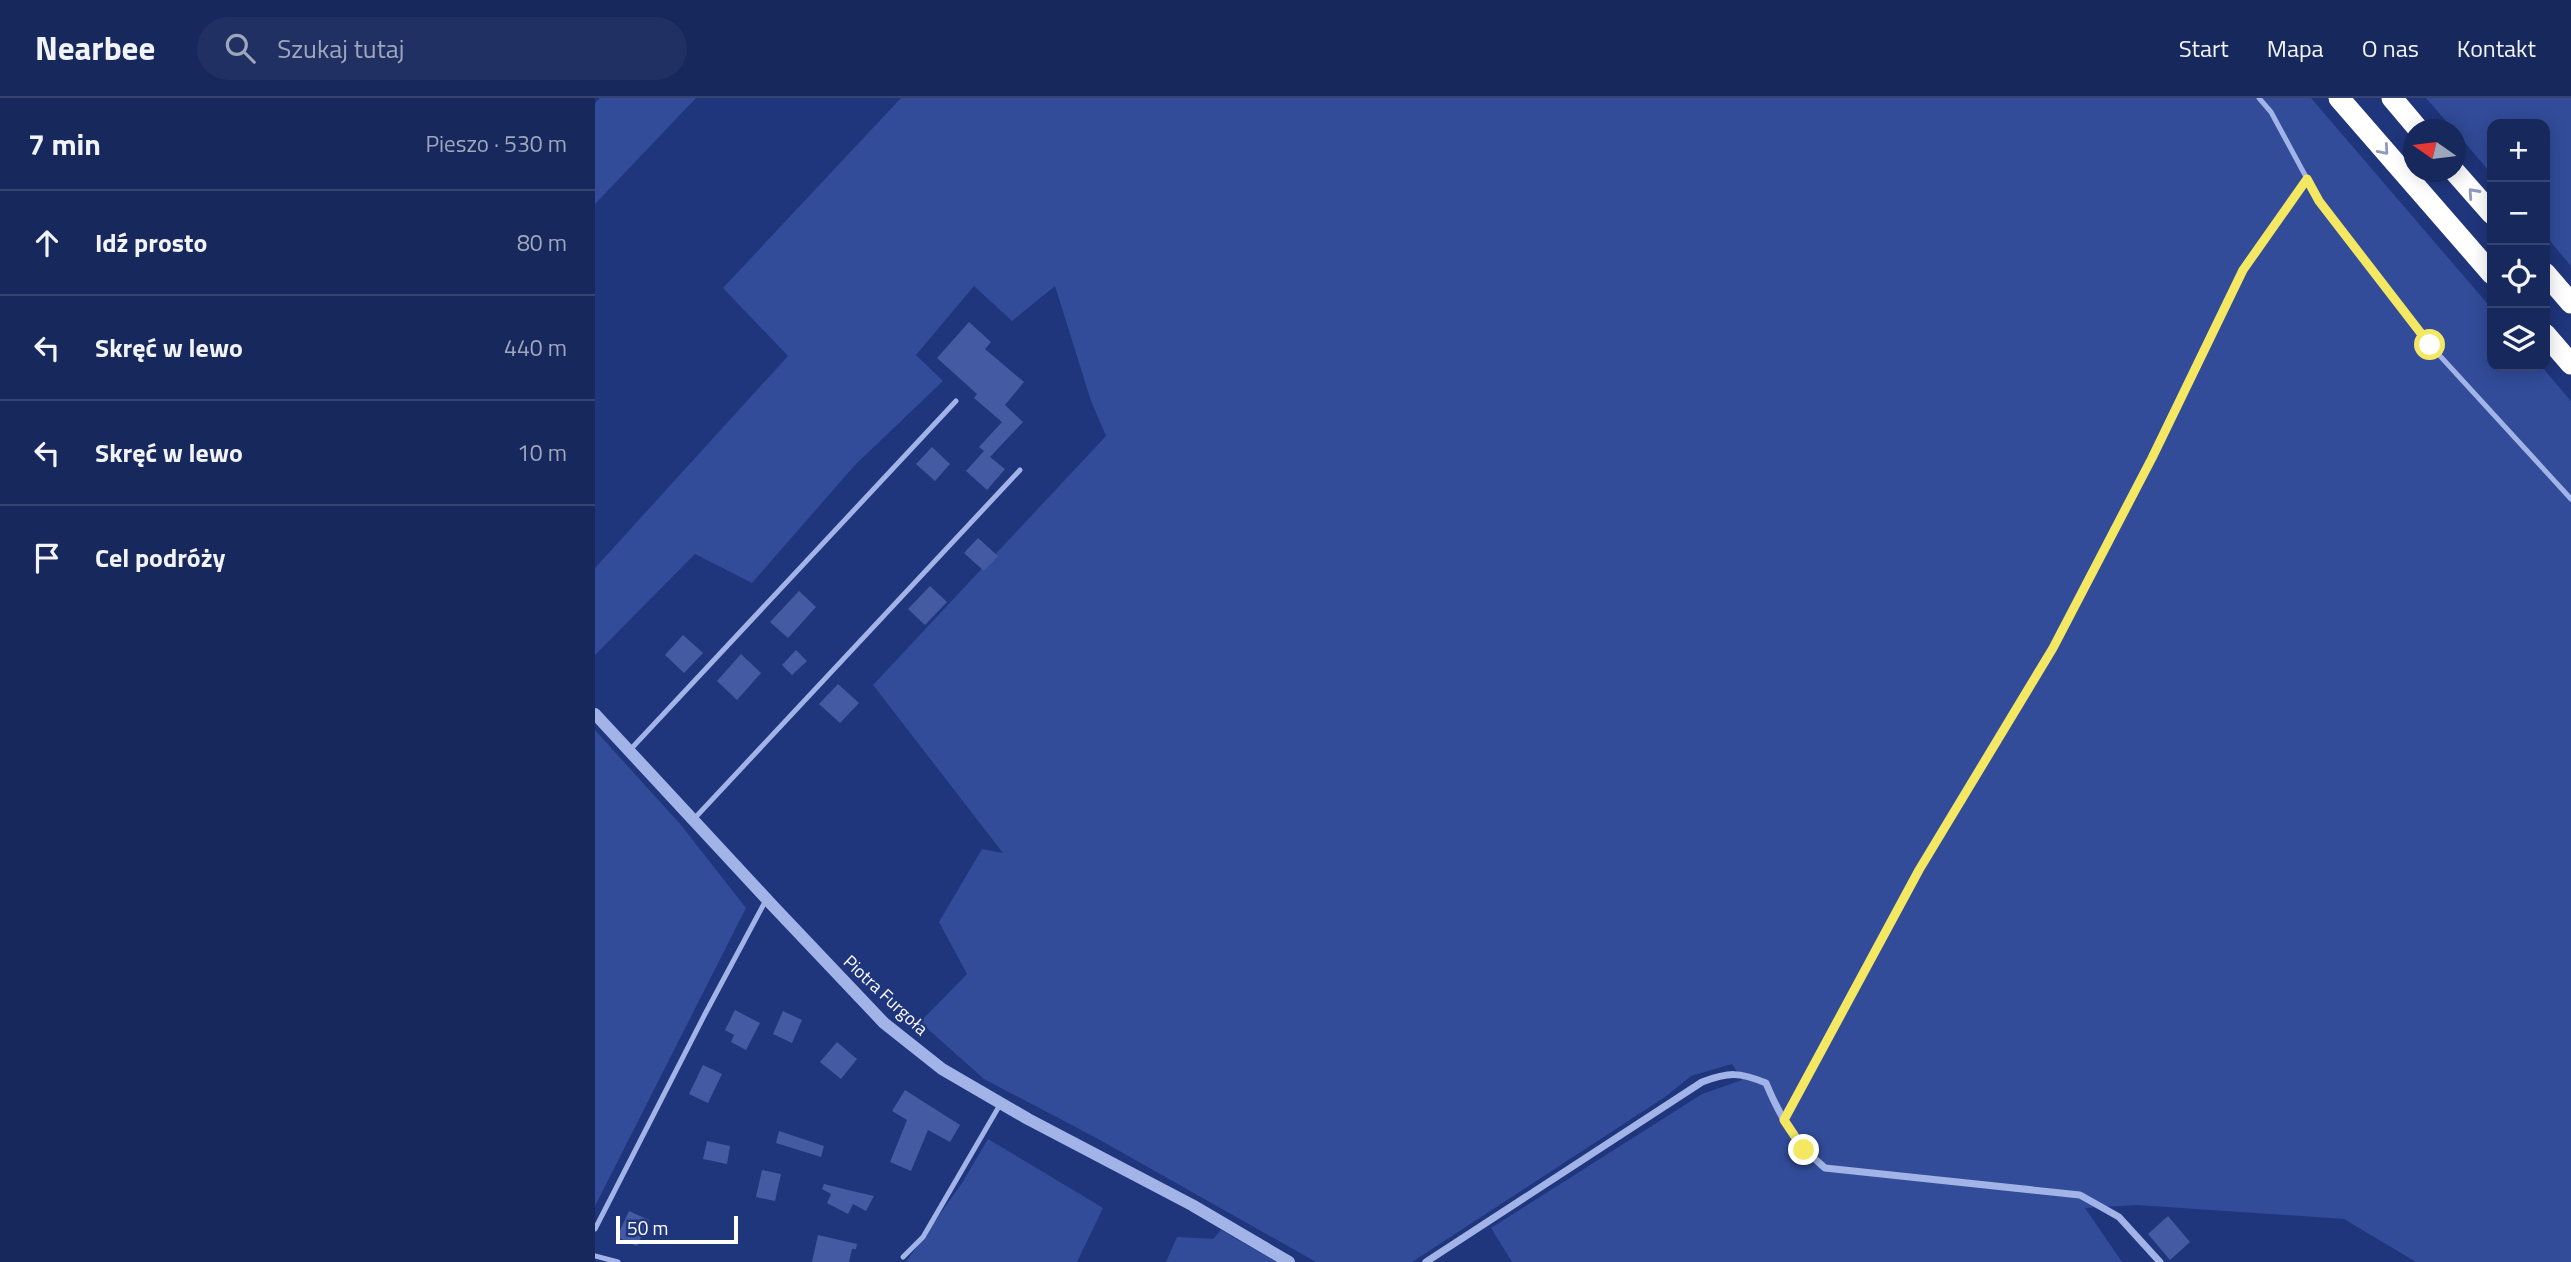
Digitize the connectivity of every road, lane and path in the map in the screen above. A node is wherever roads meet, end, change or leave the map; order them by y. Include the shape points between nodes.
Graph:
1 (2259, 98) edge
2 (2339, 98) edge
3 (2392, 98) edge
4 (2410, 119) edge
5 (2307, 179) junction
6 (2464, 182) edge
7 (2487, 208) edge
8 (2487, 268) edge
9 (2550, 279) edge
10 (2571, 303) edge
11 (2550, 340) edge
12 (2571, 364) edge
13 (956, 401) dead end
14 (1020, 470) dead end
15 (2571, 499) edge
16 (595, 714) edge
17 (629, 751) junction
18 (692, 820) junction
19 (767, 900) junction
20 (1001, 1103) junction
21 (1784, 1120) junction
22 (595, 1229) edge
23 (595, 1256) edge
24 (903, 1257) dead end
25 (618, 1262) edge
26 (1289, 1262) edge
27 (1426, 1262) edge
28 (2160, 1262) edge

1 - 5 lane
2 -> 8 highway
3 - 4 highway
5 - 15 lane via 2430,345
5 - 21 path via 2243,270 2053,648 1919,870
7 -> 6 highway
9 - 10 highway
11 - 12 highway
13 - 17 lane
14 - 18 lane
16 - 17 street, Piotra Furgoła
17 - 18 street, Piotra Furgoła
18 - 19 street, Piotra Furgoła
19 - 20 street, Piotra Furgoła via 884,1023 942,1069
19 - 22 lane
20 - 24 lane via 923,1237
20 - 26 street, Piotra Furgoła
21 - 27 street via 1766,1083 1727,1073 1702,1082
21 - 28 street via 1804,1150 1825,1168 2080,1195 2119,1217
23 - 25 lane

